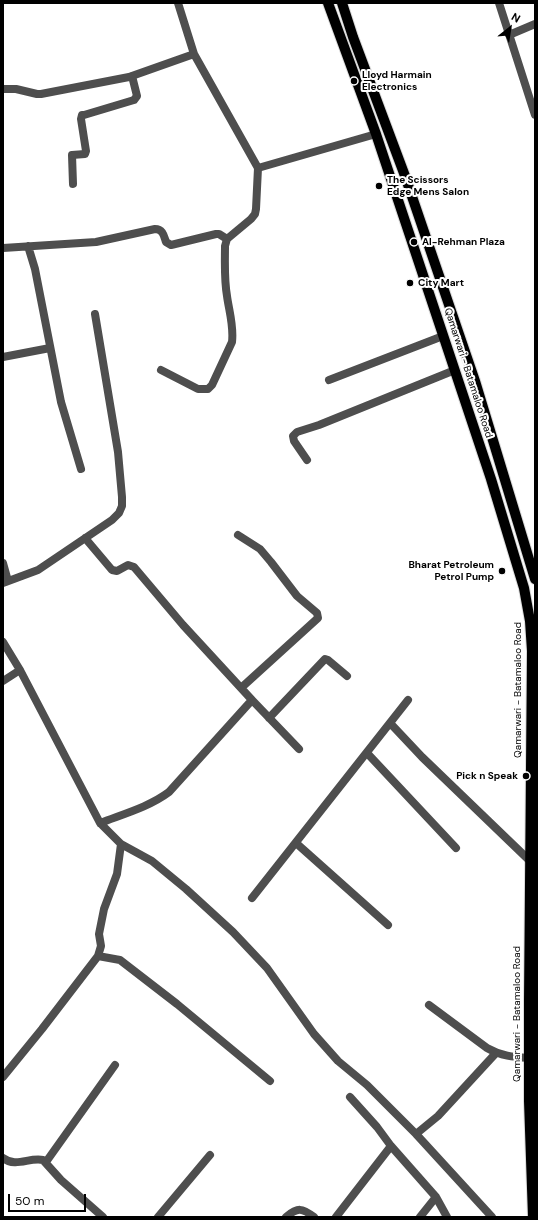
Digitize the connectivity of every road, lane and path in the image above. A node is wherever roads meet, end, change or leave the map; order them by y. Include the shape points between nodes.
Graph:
1 (178, 3) edge
2 (328, 3) edge
3 (342, 3) edge
4 (499, 3) edge
5 (535, 24) edge
6 (510, 35) junction
7 (194, 54) junction
8 (132, 76) junction
9 (3, 89) edge
10 (535, 115) edge
11 (376, 134) junction
12 (258, 168) junction
13 (73, 184) dead end
14 (227, 239) junction
15 (28, 246) junction
16 (3, 248) edge
17 (95, 314) dead end
18 (443, 336) junction
19 (50, 348) junction
20 (3, 357) edge
21 (161, 370) dead end
22 (455, 370) junction
23 (329, 380) dead end
24 (307, 460) dead end
25 (81, 469) dead end
26 (238, 535) dead end
27 (85, 538) junction
28 (3, 562) edge
29 (535, 579) edge
30 (6, 582) edge
31 (3, 642) edge
32 (20, 670) junction
33 (347, 676) dead end
34 (3, 681) edge
35 (241, 688) junction
36 (252, 700) junction
37 (408, 700) dead end
38 (269, 718) junction
39 (390, 723) junction
40 (299, 750) dead end
41 (367, 753) junction
42 (100, 823) junction
43 (296, 843) junction
44 (120, 844) junction
45 (456, 848) dead end
46 (530, 861) junction
47 (252, 898) dead end
48 (388, 924) dead end
49 (98, 956) junction
50 (430, 1005) dead end
51 (496, 1053) junction
52 (529, 1058) junction
53 (115, 1065) dead end
54 (3, 1077) edge
55 (270, 1081) dead end
56 (350, 1097) dead end
57 (416, 1134) junction
58 (391, 1146) junction
59 (210, 1155) dead end
60 (3, 1158) edge
61 (46, 1162) junction
62 (436, 1197) junction
63 (103, 1217) edge
64 (158, 1217) edge
65 (286, 1217) edge
66 (314, 1217) edge
67 (336, 1217) edge
68 (420, 1217) edge
69 (448, 1217) edge
70 (492, 1217) edge
71 (533, 1217) edge

1 - 7 street
2 - 11 main road, Qamarwari - Batamaloo Road
3 - 29 main road, Qamarwari - Batamaloo Road via 475,381
4 - 6 street
5 - 6 street
6 - 10 street
7 - 8 street
7 - 12 street
8 - 9 street via 41,94
8 - 13 street via 137,96 134,100 81,116 86,151 85,154 72,155
11 - 12 street
11 - 18 main road, Qamarwari - Batamaloo Road
12 - 14 street via 255,214
14 - 15 street via 216,234 171,244 166,242 162,231 158,229 96,242
14 - 21 street via 224,246 226,295 233,335 212,385 208,389 198,389
15 - 16 street
15 - 19 street
17 - 27 street via 118,452 122,506 112,520
18 - 22 main road, Qamarwari - Batamaloo Road
18 - 23 street
19 - 20 street
19 - 25 street via 61,402
22 - 24 street via 297,432 293,436 294,441
22 - 46 main road, Qamarwari - Batamaloo Road via 513,550 530,621
26 - 35 street via 260,549 297,596 318,616 315,622
27 - 30 street via 38,570
27 - 35 street via 112,570 118,571 128,565 134,567
28 - 30 street
31 - 32 street
32 - 34 street
32 - 42 street
33 - 38 street via 325,659
35 - 36 street
36 - 38 street
36 - 42 street via 162,798
37 - 39 street
38 - 40 street
39 - 41 street
39 - 46 street
41 - 43 street
41 - 45 street
42 - 44 street
43 - 47 street
43 - 48 street
44 - 49 street via 117,874 104,909 99,934 101,946
44 - 57 street via 152,862 186,888 233,932 266,968 314,1034 338,1061 367,1085
46 - 52 main road, Qamarwari - Batamaloo Road
49 - 54 street
49 - 55 street via 120,960
50 - 51 street
51 - 52 street
51 - 57 street via 438,1116
52 - 71 main road, Qamarwari - Batamaloo Road
53 - 61 street
56 - 58 street
57 - 70 street
58 - 62 street
58 - 67 street
59 - 64 street
60 - 61 street via 13,1163 41,1159
61 - 63 street via 61,1180
62 - 68 street
62 - 69 street
65 - 66 street via 298,1210 305,1210

